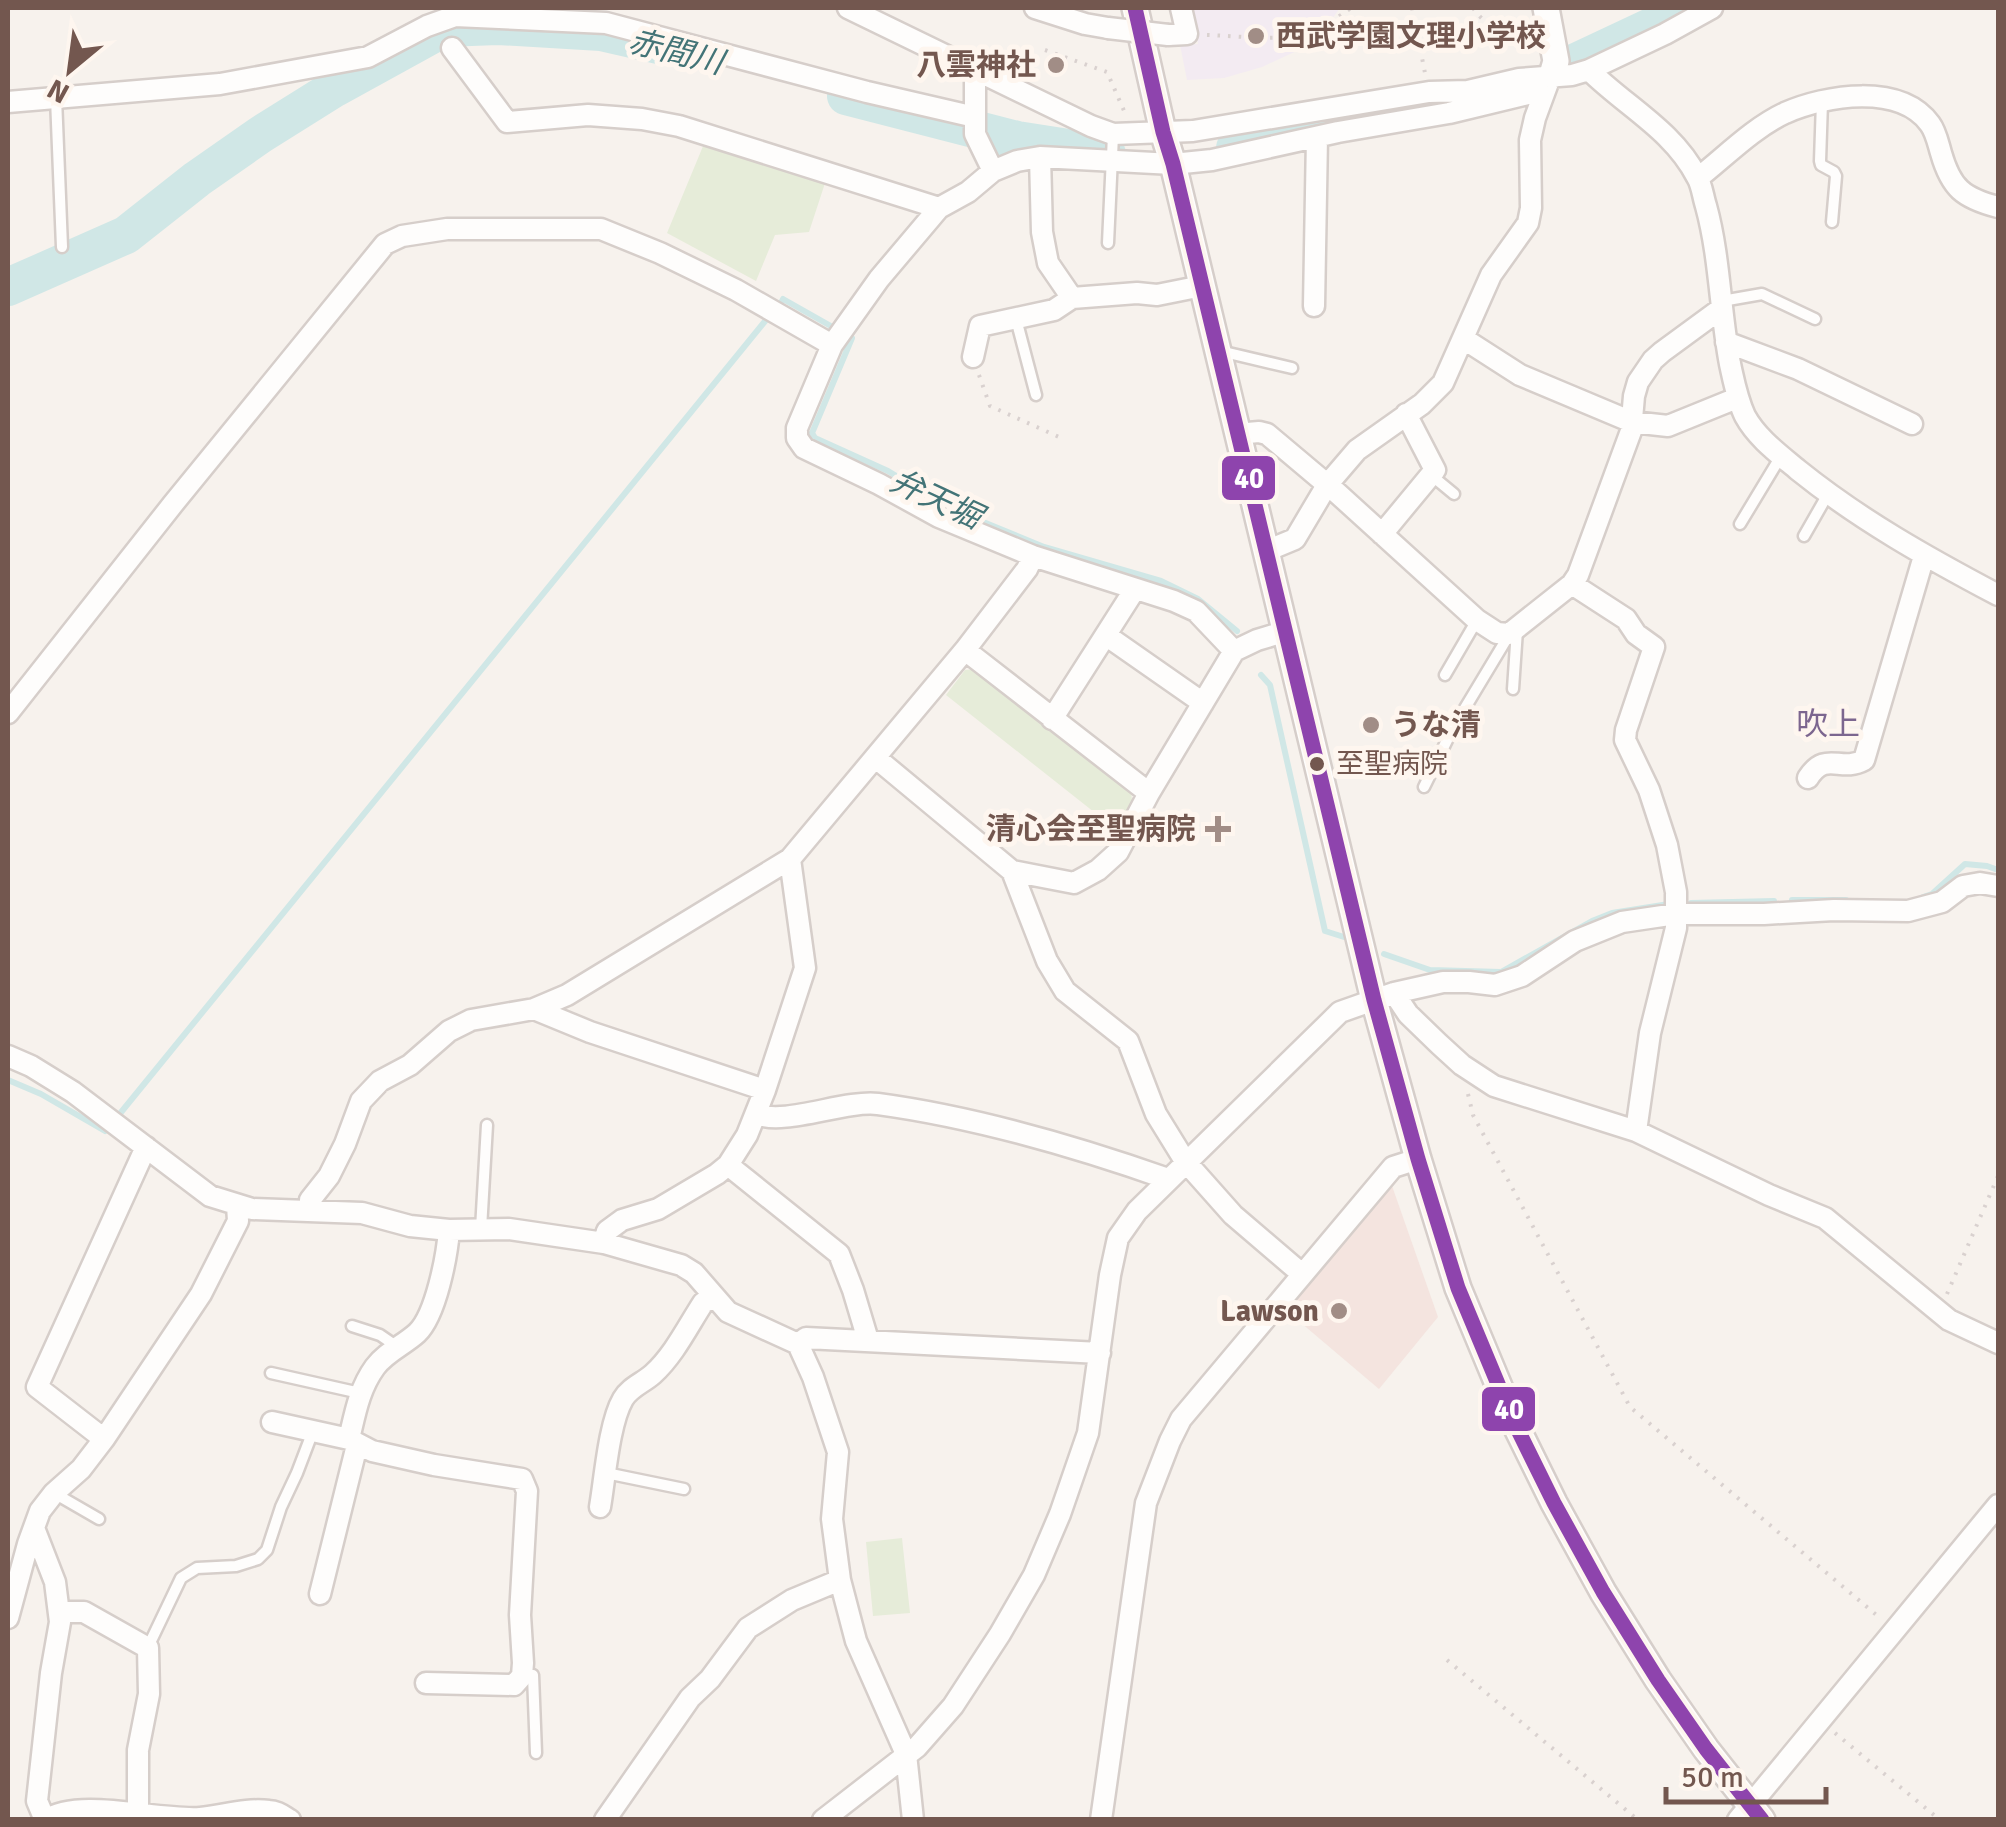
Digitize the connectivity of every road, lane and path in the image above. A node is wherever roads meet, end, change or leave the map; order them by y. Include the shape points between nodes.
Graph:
1 (848, 8) edge
2 (1036, 8) edge
3 (1134, 8) edge
4 (1181, 8) edge
5 (1350, 8) edge
6 (1412, 8) edge
7 (1473, 8) edge
8 (1712, 8) edge
9 (1548, 19) edge
10 (1177, 35) junction
11 (452, 48) dead end
12 (1420, 48) dead end
13 (1045, 50) dead end
14 (975, 67) junction
15 (1589, 70) junction
16 (1548, 83) junction
17 (56, 97) junction
18 (8, 102) edge
19 (1822, 102) junction
20 (1335, 106) junction
21 (975, 124) junction
22 (1120, 126) junction
23 (1163, 132) junction
24 (1338, 132) junction
25 (1317, 137) junction
26 (1040, 156) junction
27 (1113, 161) junction
28 (1173, 164) junction
29 (993, 171) junction
30 (1698, 178) junction
31 (1998, 207) edge
32 (939, 208) junction
33 (1832, 222) dead end
34 (1108, 243) dead end
35 (62, 246) dead end
36 (1202, 286) junction
37 (1072, 298) junction
38 (1721, 304) junction
39 (1314, 306) dead end
40 (1016, 319) junction
41 (1815, 319) dead end
42 (839, 335) junction
43 (1464, 338) junction
44 (1726, 342) junction
45 (1217, 350) junction
46 (973, 356) joint
47 (1292, 368) dead end
48 (1036, 395) dead end
49 (1737, 398) junction
50 (1406, 414) junction
51 (1632, 422) junction
52 (1912, 424) dead end
53 (1236, 434) junction
54 (1059, 437) dead end
55 (1781, 456) junction
56 (1431, 476) junction
57 (1327, 485) junction
58 (1454, 494) dead end
59 (1828, 494) junction
60 (1740, 524) dead end
61 (1382, 534) junction
62 (1804, 536) dead end
63 (1266, 551) junction
64 (1033, 556) junction
65 (1924, 556) junction
66 (1572, 584) junction
67 (1136, 589) junction
68 (1998, 596) edge
69 (1477, 620) junction
70 (1287, 631) junction
71 (1513, 631) junction
72 (1107, 636) junction
73 (965, 650) junction
74 (1234, 652) junction
75 (1444, 675) dead end
76 (1513, 690) dead end
77 (1203, 703) junction
78 (8, 713) edge
79 (1052, 718) junction
80 (876, 758) junction
81 (1808, 778) dead end
82 (1424, 787) dead end
83 (1149, 793) junction
84 (790, 859) junction
85 (1012, 871) junction
86 (1998, 886) edge
87 (1676, 914) junction
88 (1384, 996) junction
89 (534, 1009) junction
90 (8, 1056) edge
91 (1462, 1065) junction
92 (765, 1090) junction
93 (756, 1114) junction
94 (487, 1124) dead end
95 (1636, 1131) junction
96 (146, 1147) junction
97 (1418, 1159) junction
98 (1185, 1162) junction
99 (728, 1165) junction
100 (1998, 1176) edge
101 (1168, 1179) junction
102 (237, 1205) junction
103 (310, 1211) junction
104 (481, 1229) junction
105 (448, 1230) junction
106 (604, 1243) junction
107 (1302, 1274) junction
108 (714, 1296) junction
109 (1939, 1312) junction
110 (352, 1326) dead end
111 (868, 1340) junction
112 (1998, 1343) edge
113 (798, 1344) junction
114 (396, 1346) junction
115 (1100, 1353) junction
116 (272, 1373) dead end
117 (360, 1394) junction
118 (272, 1422) dead end
119 (313, 1431) junction
120 (104, 1439) junction
121 (353, 1442) junction
122 (606, 1472) junction
123 (684, 1489) dead end
124 (54, 1493) junction
125 (1998, 1505) edge
126 (600, 1507) dead end
127 (99, 1520) dead end
128 (34, 1528) junction
129 (840, 1580) junction
130 (320, 1594) dead end
131 (59, 1612) junction
132 (8, 1618) edge
133 (1894, 1631) junction
134 (148, 1648) junction
135 (1448, 1660) dead end
136 (522, 1676) junction
137 (426, 1683) dead end
138 (1820, 1721) junction
139 (536, 1754) dead end
140 (906, 1754) junction
141 (138, 1814) junction
142 (1750, 1815) edge
143 (290, 1820) edge
144 (604, 1820) edge
145 (823, 1820) edge
146 (913, 1820) edge
147 (1101, 1820) edge
148 (1638, 1820) edge
149 (1940, 1820) edge

1 - 14 street
2 - 10 street, bridge via 1085,24
3 - 23 street
4 - 10 street
5 - 10 path via 1314,31 1287,38
6 - 12 path
7 - 9 path via 1494,29 1519,35
8 - 15 street
9 - 16 street via 1556,61
11 - 32 street via 507,122 588,115 679,126
13 - 22 path via 1107,72
14 - 21 street
14 - 22 street via 1091,126
15 - 16 street
15 - 30 street via 1654,123
16 - 20 street via 1518,79
16 - 24 street via 1448,114
16 - 43 street via 1530,140 1528,223 1492,275
17 - 18 street
17 - 21 street via 220,84 368,56 455,16 606,23
17 - 35 lane
19 - 30 street via 1759,128
19 - 31 street via 1861,95 1917,110 1933,127 1948,176 1962,192
19 - 33 lane via 1820,160 1836,176
20 - 23 street
20 - 24 street
21 - 29 street
22 - 23 street
22 - 27 lane
23 - 28 street
24 - 25 street
25 - 28 street
25 - 39 street
26 - 27 street
26 - 29 street
26 - 37 street via 1048,263
27 - 28 street
27 - 34 lane
28 - 36 street
29 - 32 street
30 - 38 street
32 - 42 street
36 - 37 street
36 - 45 street
37 - 40 street
38 - 41 lane via 1762,294
38 - 44 street
38 - 51 street via 1653,360 1638,382
40 - 46 street via 980,326
40 - 48 lane
42 - 64 street via 797,428 804,448 938,518
42 - 78 street via 601,229 402,236 385,244
43 - 50 street via 1443,383
43 - 51 street via 1520,376
44 - 49 street
44 - 52 street
45 - 47 lane
45 - 53 street
46 - 54 path via 990,406
49 - 51 street via 1668,426
49 - 55 street
50 - 56 street via 1435,470
50 - 57 street via 1357,450
51 - 66 street
53 - 57 street via 1266,434
53 - 63 street
55 - 59 street
55 - 60 lane
56 - 58 lane
56 - 61 street
57 - 61 street
57 - 63 street via 1295,538
59 - 62 lane
59 - 65 street
61 - 69 street
63 - 70 street
64 - 67 street
64 - 73 street
65 - 68 street
65 - 81 street via 1864,760 1822,763
66 - 71 street
66 - 87 street via 1626,619 1654,647 1625,740 1668,846
67 - 72 street
67 - 74 street via 1196,611
69 - 71 street via 1497,632
69 - 75 lane
70 - 74 street
70 - 88 street
71 - 76 lane
71 - 82 lane
72 - 77 street
72 - 79 street
73 - 79 street
73 - 80 street
74 - 77 street
77 - 83 street
79 - 83 street
80 - 84 street
80 - 85 street
83 - 85 street via 1118,852 1098,870 1074,883
84 - 89 street
84 - 92 street via 805,968
85 - 98 street via 1047,961 1066,991 1128,1040 1156,1114
86 - 87 street via 1964,886 1942,902 1908,911
87 - 88 street via 1622,922 1496,985 1443,982
87 - 95 street
88 - 91 street
88 - 97 street
88 - 98 street via 1340,1012
89 - 92 street
89 - 103 street via 471,1020 380,1082 361,1101
90 - 96 street via 73,1092
91 - 95 street via 1494,1086
91 - 133 path via 1473,1115 1630,1407
92 - 93 street
93 - 99 street
93 - 101 street via 877,1104 960,1119
94 - 104 lane
95 - 109 street via 1825,1218
96 - 102 street via 210,1196
96 - 120 street via 38,1387
97 - 107 street via 1392,1167
97 - 142 street via 1458,1288 1554,1503 1658,1680
98 - 101 street
98 - 107 street via 1233,1215
99 - 106 street via 684,1196 622,1220 607,1231
99 - 111 street via 839,1254
100 - 109 path
101 - 115 street via 1118,1238
102 - 103 street
102 - 120 street via 238,1221 201,1294
103 - 105 street via 362,1213
104 - 105 street
104 - 106 street
105 - 114 street via 432,1307 419,1332
106 - 108 street via 681,1265
107 - 147 street via 1181,1419 1146,1503
108 - 113 street via 728,1312
108 - 122 street via 655,1373 624,1397
109 - 112 street
110 - 114 lane
111 - 113 street via 806,1338
111 - 115 street
113 - 129 street via 838,1452 832,1520
114 - 117 street
115 - 140 street via 1088,1433 1034,1575 953,1706
116 - 117 lane
117 - 121 street
118 - 119 street
119 - 121 street
119 - 134 lane via 267,1550 258,1559 197,1568 181,1578
120 - 124 street
121 - 130 street
121 - 136 street via 522,1479 528,1491
122 - 123 lane
122 - 126 street
124 - 127 lane
124 - 128 street
125 - 133 street
128 - 131 street
128 - 132 street
129 - 140 street via 856,1641
129 - 144 street via 748,1628
131 - 134 street via 84,1612
131 - 141 street via 37,1801 45,1820 77,1810
133 - 138 street
134 - 141 street
135 - 148 path
136 - 137 street via 514,1685
136 - 139 lane via 533,1675
138 - 142 street
138 - 149 path
140 - 145 street
140 - 146 street
141 - 143 street via 201,1818 274,1810

